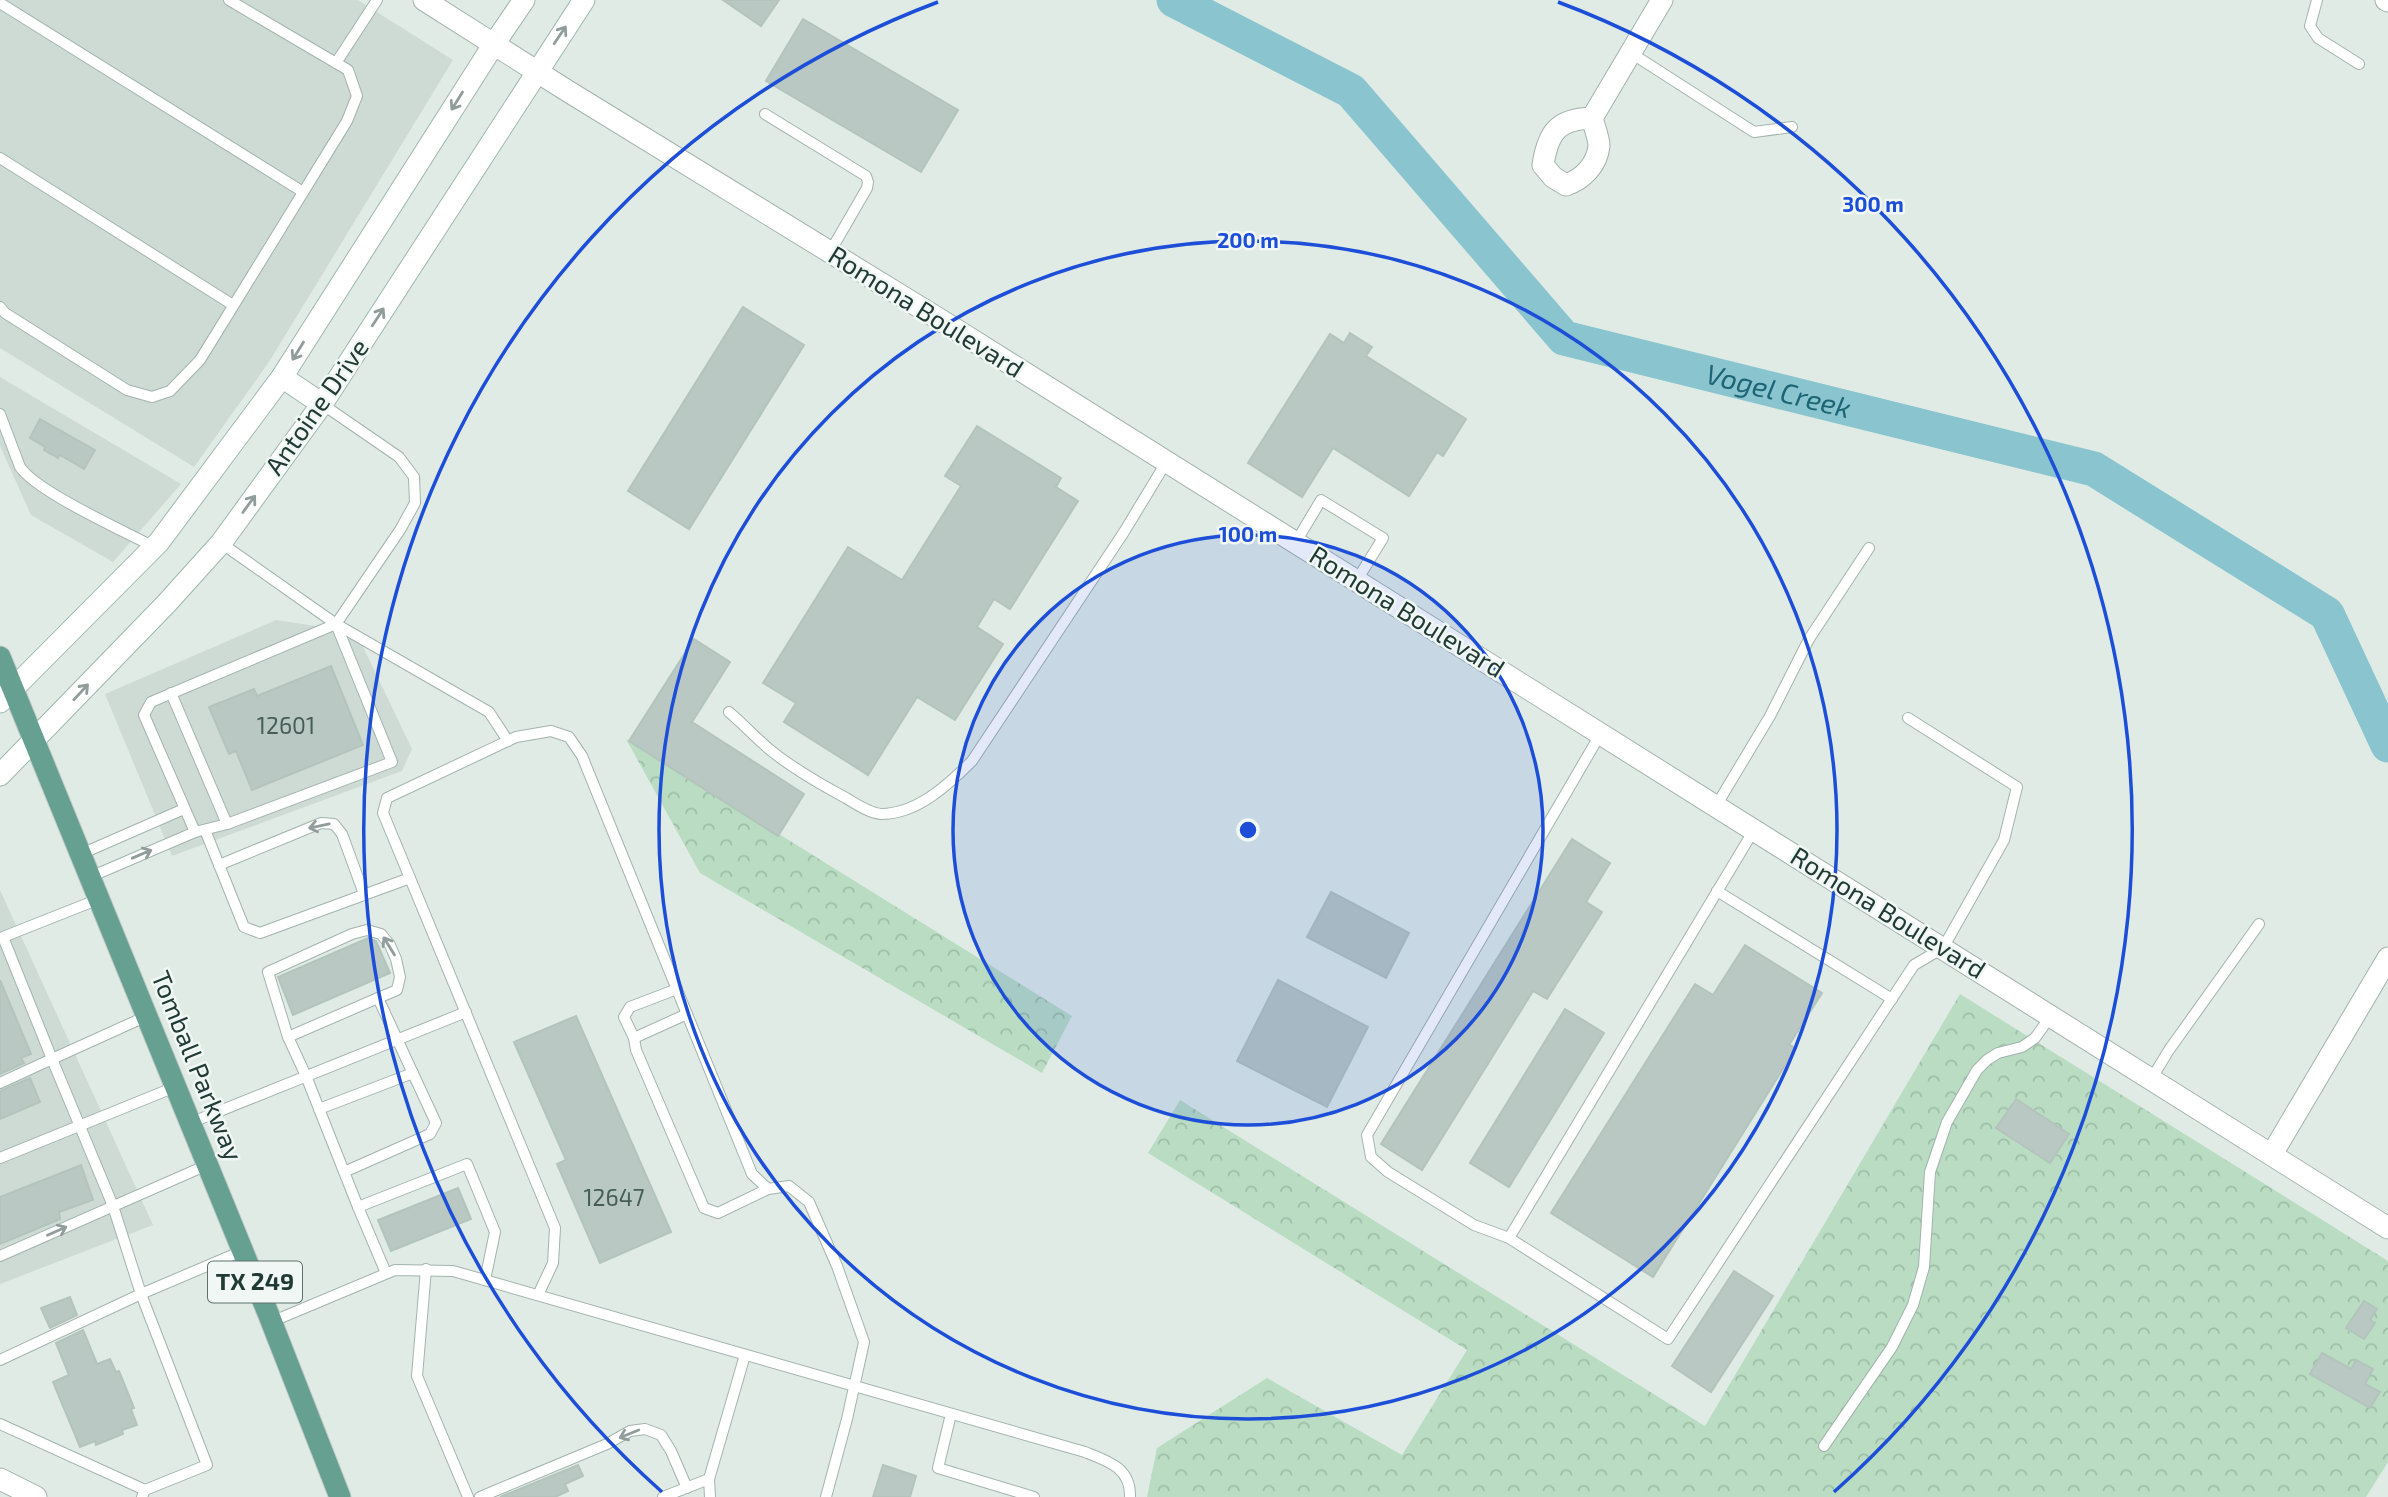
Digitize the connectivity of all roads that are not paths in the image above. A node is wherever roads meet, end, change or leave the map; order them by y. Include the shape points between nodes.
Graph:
1 (229, 0) edge
2 (377, 0) edge
3 (424, 0) edge
4 (524, 0) edge
5 (584, 0) edge
6 (1662, 0) edge
7 (2317, 0) edge
8 (0, 3) edge
9 (494, 44) junction
10 (1631, 52) junction
11 (336, 63) junction
12 (2359, 64) dead end
13 (536, 71) junction
14 (765, 114) dead end
15 (1592, 118) dead end
16 (1792, 127) dead end
17 (0, 158) edge
18 (303, 192) junction
19 (830, 252) junction
20 (233, 305) junction
21 (0, 307) edge
22 (282, 377) junction
23 (322, 404) junction
24 (0, 414) edge
25 (1167, 461) junction
26 (1296, 542) junction
27 (220, 543) junction
28 (154, 547) junction
29 (1869, 548) dead end
30 (1357, 580) junction
31 (336, 624) junction
32 (0, 657) edge
33 (171, 693) junction
34 (7, 696) edge
35 (729, 712) dead end
36 (1908, 718) dead end
37 (1601, 733) junction
38 (34, 741) junction
39 (508, 741) junction
40 (0, 775) edge
41 (1716, 806) junction
42 (184, 809) junction
43 (228, 824) junction
44 (1755, 830) junction
45 (200, 831) junction
46 (80, 854) junction
47 (219, 865) junction
48 (90, 877) junction
49 (410, 878) junction
50 (1717, 891) junction
51 (364, 894) junction
52 (99, 899) junction
53 (2259, 924) dead end
54 (2, 935) edge
55 (1943, 948) junction
56 (2388, 958) edge
57 (677, 989) junction
58 (378, 998) junction
59 (1892, 999) junction
60 (466, 1012) junction
61 (687, 1014) junction
62 (146, 1016) junction
63 (2050, 1017) junction
64 (288, 1037) junction
65 (634, 1038) junction
66 (398, 1039) junction
67 (52, 1059) junction
68 (413, 1073) junction
69 (306, 1076) junction
70 (2152, 1078) junction
71 (0, 1083) edge
72 (176, 1087) junction
73 (319, 1109) junction
74 (190, 1123) junction
75 (81, 1126) junction
76 (2272, 1154) junction
77 (0, 1158) edge
78 (208, 1165) junction
79 (344, 1172) junction
80 (768, 1189) junction
81 (113, 1206) junction
82 (358, 1207) junction
83 (2388, 1228) edge
84 (1509, 1238) junction
85 (242, 1251) junction
86 (0, 1256) edge
87 (426, 1269) junction
88 (386, 1273) junction
89 (485, 1280) junction
90 (141, 1294) junction
91 (538, 1295) junction
92 (271, 1322) junction
93 (745, 1354) junction
94 (0, 1360) edge
95 (853, 1385) junction
96 (951, 1414) junction
97 (0, 1424) edge
98 (1824, 1446) dead end
99 (0, 1479) edge
100 (709, 1479) junction
101 (687, 1488) junction
102 (333, 1491) edge
103 (143, 1494) edge
104 (36, 1497) edge
105 (468, 1497) edge
106 (480, 1497) edge
107 (663, 1497) edge
108 (710, 1497) edge
109 (825, 1497) edge
110 (1034, 1497) edge
111 (1130, 1497) edge

1 - 11 lane
2 - 11 lane
3 - 9 street, Romona Boulevard
4 - 9 street, Antoine Drive
13 -> 5 street, Antoine Drive
6 - 10 street
7 - 12 lane via 2311,26 2318,38
8 - 18 lane
9 - 13 street, Romona Boulevard
9 -> 22 street, Antoine Drive
10 - 15 street
10 - 16 lane via 1754,132
11 - 18 lane via 348,70 356,96 347,121
13 - 19 street, Romona Boulevard
23 -> 13 street, Antoine Drive
14 - 19 lane via 866,176 867,188
17 - 20 lane
18 - 20 lane
19 - 25 street, Romona Boulevard
20 - 21 lane via 200,360 170,391 152,397 127,390
22 - 23 street
22 - 28 street, Antoine Drive
27 -> 23 street, Antoine Drive
23 - 31 lane via 399,457 414,477 415,503
24 - 28 lane via 25,474
25 - 26 street, Romona Boulevard
25 - 35 lane via 972,761 929,797 905,809 879,814 865,809 770,750
26 - 30 street, Romona Boulevard
26 - 30 lane via 1321,500 1383,538
27 - 31 lane
38 -> 27 street, Antoine Drive
28 - 34 street, Antoine Drive
29 - 41 lane via 1809,639
30 - 37 street, Romona Boulevard
31 - 33 lane
31 - 39 lane via 489,712
31 - 43 lane via 392,762
32 - 34 main road, Tomball Parkway / TX 249
33 - 42 lane via 151,702 144,715
33 - 43 lane
34 - 38 main road, Tomball Parkway / TX 249
36 - 55 lane via 2017,787 2004,839
37 - 41 street, Romona Boulevard
37 - 84 lane via 1367,1135 1371,1157 1388,1172 1474,1225
38 - 40 street, Antoine Drive
38 - 46 main road, Tomball Parkway / TX 249
39 - 49 lane via 387,798 383,813
39 - 57 lane via 551,732 569,737 582,756
41 - 44 street, Romona Boulevard
42 - 45 lane
42 - 46 lane
43 - 45 lane
44 - 50 lane
44 - 55 street, Romona Boulevard
45 - 47 lane
48 -> 45 lane
46 - 48 main road, Tomball Parkway / TX 249
47 - 51 lane via 244,927 260,933
51 -> 47 lane via 334,824 321,822
48 - 52 main road, Tomball Parkway / TX 249
49 - 51 lane
49 - 60 lane
50 - 59 lane
50 - 84 lane
52 - 54 lane
52 - 62 main road, Tomball Parkway / TX 249
53 - 70 lane
54 - 67 lane
55 - 59 lane via 1914,965
55 - 63 street, Romona Boulevard
56 - 76 street
57 - 61 lane
57 - 65 lane via 630,1007 624,1017
58 - 64 lane
58 -> 64 lane via 397,990 396,959 382,934 367,930 352,934 268,972
58 - 66 lane
59 - 84 lane via 1668,1339
60 - 66 lane
60 - 91 lane via 555,1228 553,1263
61 - 65 lane
61 - 80 lane via 752,1174
62 - 67 lane
62 - 72 main road, Tomball Parkway / TX 249
63 - 70 street, Romona Boulevard
63 - 98 lane via 2035,1038 1998,1053 1977,1070 1947,1122 1930,1172 1924,1267 1913,1305 1892,1347
64 - 69 lane
65 - 80 lane via 704,1208 718,1213
66 - 68 lane
66 - 69 lane
67 - 71 lane
67 - 75 lane
68 - 73 lane
68 - 79 lane via 436,1122 430,1134
69 - 73 lane
69 - 74 lane
70 - 76 street, Romona Boulevard
72 - 74 main road, Tomball Parkway / TX 249
72 - 75 lane
73 - 79 lane
74 - 78 main road, Tomball Parkway / TX 249
75 - 77 lane
75 - 81 lane
76 - 83 street, Romona Boulevard
78 - 81 lane
78 - 85 main road, Tomball Parkway / TX 249
79 - 82 lane
80 - 95 lane via 789,1186 809,1202 864,1342
86 -> 81 lane
81 - 90 lane
82 - 88 lane
82 - 89 lane via 467,1164 495,1232
85 - 90 lane
85 - 92 main road, Tomball Parkway / TX 249
87 - 88 lane
87 - 89 lane
87 - 105 lane via 417,1376
88 - 92 lane
89 - 91 lane
90 - 94 lane
90 - 103 lane via 207,1465
91 - 93 lane
92 - 102 main road, Tomball Parkway / TX 249
93 - 95 lane
93 - 100 lane
95 - 96 lane
95 - 109 lane
96 - 110 lane via 939,1468
96 - 111 lane via 1113,1463 1127,1476
97 - 103 lane
99 - 104 street
100 - 101 lane
100 - 108 lane
101 -> 106 lane via 661,1435 645,1429
101 - 107 lane

